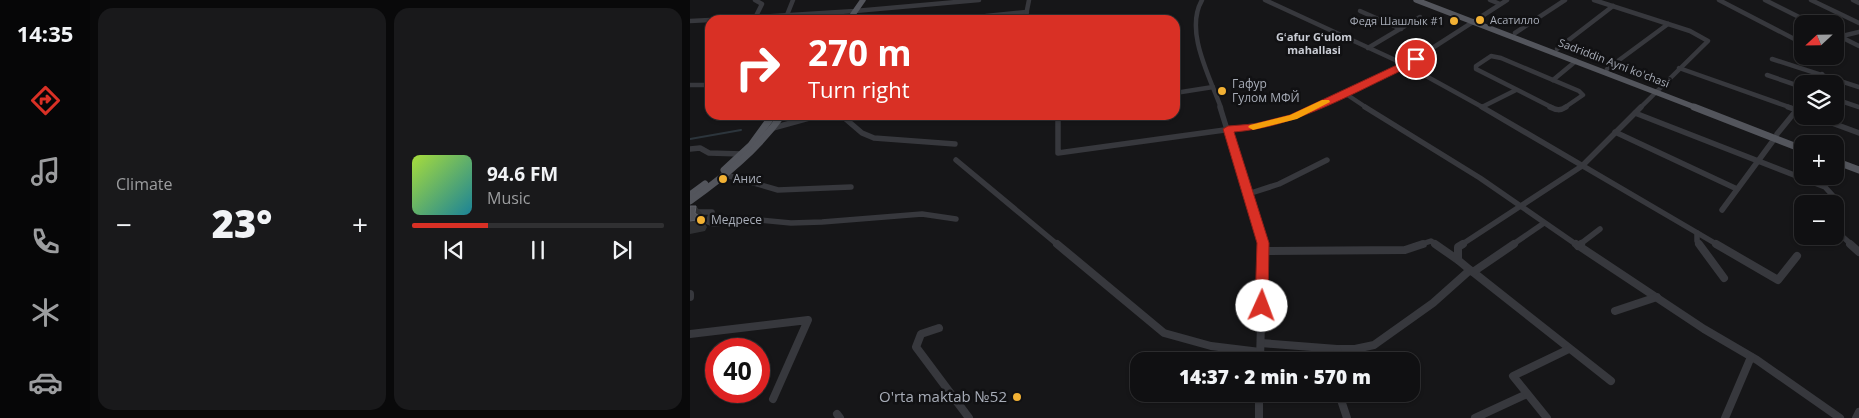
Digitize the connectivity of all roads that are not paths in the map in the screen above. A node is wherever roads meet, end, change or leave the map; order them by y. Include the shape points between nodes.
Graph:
1 (755, 0) edge
2 (793, 0) edge
3 (863, 0) edge
4 (869, 0) edge
5 (979, 0) edge
6 (1029, 0) edge
7 (1202, 0) edge
8 (1267, 0) edge
9 (1416, 0) edge
10 (1427, 0) edge
11 (1490, 0) edge
12 (1507, 0) edge
13 (1565, 0) edge
14 (1594, 0) edge
15 (1720, 0) edge
16 (1765, 0) edge
17 (1811, 0) edge
18 (1853, 0) edge
19 (1859, 3) edge
20 (1500, 4) junction
21 (1613, 6) junction
22 (863, 10) junction
23 (856, 11) junction
24 (1360, 11) dead end
25 (1027, 12) junction
26 (756, 15) edge
27 (787, 15) joint
28 (853, 15) edge
29 (859, 15) edge
30 (996, 15) edge
31 (1027, 15) edge
32 (1796, 15) edge
33 (1420, 18) dead end
34 (1476, 20) junction
35 (705, 21) edge
36 (690, 22) edge
37 (1859, 23) edge
38 (1668, 24) junction
39 (1401, 29) junction
40 (1859, 32) edge
41 (1515, 34) junction
42 (1844, 35) edge
43 (1794, 39) edge
44 (1844, 39) edge
45 (1859, 46) edge
46 (1368, 48) junction
47 (1557, 49) junction
48 (1772, 58) dead end
49 (1576, 61) junction
50 (1406, 66) junction
51 (1680, 68) junction
52 (1608, 69) junction
53 (1822, 74) joint
54 (1767, 76) dead end
55 (1552, 80) junction
56 (1794, 84) edge
57 (705, 85) edge
58 (690, 86) edge
59 (1213, 87) junction
60 (1859, 87) edge
61 (1516, 90) junction
62 (1658, 91) junction
63 (1180, 92) edge
64 (1346, 94) junction
65 (1844, 102) edge
66 (1482, 107) junction
67 (1859, 107) edge
68 (1794, 110) edge
69 (1635, 113) junction
70 (1794, 118) edge
71 (770, 120) edge
72 (779, 120) edge
73 (802, 120) edge
74 (847, 120) edge
75 (1058, 120) edge
76 (1837, 125) edge
77 (773, 128) junction
78 (1228, 129) junction
79 (1615, 132) junction
80 (1859, 133) edge
81 (1776, 136) junction
82 (1794, 142) edge
83 (955, 144) dead end
84 (1794, 145) edge
85 (690, 149) edge
86 (742, 154) junction
87 (1844, 159) edge
88 (956, 160) dead end
89 (1327, 160) dead end
90 (1758, 161) junction
91 (1844, 164) edge
92 (1859, 165) edge
93 (1582, 166) junction
94 (1859, 170) edge
95 (726, 175) junction
96 (851, 187) dead end
97 (1737, 189) junction
98 (1248, 194) junction
99 (690, 195) edge
100 (1833, 195) edge
101 (690, 201) edge
102 (1520, 206) junction
103 (1722, 210) dead end
104 (690, 212) edge
105 (956, 219) dead end
106 (1544, 223) junction
107 (1600, 229) dead end
108 (1697, 233) junction
109 (1844, 238) edge
110 (1578, 246) junction
111 (1263, 250) junction
112 (1859, 252) edge
113 (1797, 256) dead end
114 (1458, 260) junction
115 (1472, 271) junction
116 (1724, 278) dead end
117 (1657, 297) junction
118 (1615, 311) dead end
119 (939, 328) dead end
120 (690, 334) edge
121 (1260, 342) junction
122 (1338, 349) joint
123 (1568, 349) junction
124 (1244, 352) edge
125 (1260, 352) edge
126 (1751, 357) junction
127 (1611, 382) dead end
128 (1527, 394) junction
129 (773, 399) dead end
130 (1259, 402) edge
131 (1342, 402) edge
132 (1859, 412) edge
133 (969, 418) edge
134 (1259, 418) edge
135 (1347, 418) edge
136 (1476, 418) edge
137 (1547, 418) edge
138 (1725, 418) edge
139 (1840, 418) edge
140 (1856, 418) edge

1 - 26 street via 762,4
2 - 27 street
3 - 23 main road
4 - 22 main road
5 - 22 street
6 - 25 street
7 - 59 street via 1198,7 1195,36
8 - 46 street
9 - 34 main road, Sadriddin Ayni ko'chasi
10 - 34 main road, Sadriddin Ayni ko'chasi
11 - 20 street
12 - 20 street
13 - 41 street
14 - 21 street
15 - 43 street
16 - 32 street
17 - 37 street
18 - 19 street
20 - 34 street
21 - 38 street
21 - 47 street
22 - 23 street
22 - 29 main road
23 - 27 street
23 - 28 main road
24 - 39 street
25 - 30 street
25 - 31 street
33 - 39 street
34 - 41 main road, Sadriddin Ayni ko'chasi
34 - 49 main road, Sadriddin Ayni ko'chasi
34 - 50 street
35 - 36 street
38 - 51 street via 1708,41
38 - 52 street
39 - 46 street
40 - 42 street
41 - 47 main road, Sadriddin Ayni ko'chasi
44 - 45 street
46 - 50 street
47 - 52 main road, Sadriddin Ayni ko'chasi
48 - 53 street
49 - 55 street
49 - 62 main road, Sadriddin Ayni ko'chasi
50 - 64 street
50 - 66 street
51 - 62 street
51 - 68 street
52 - 62 main road, Sadriddin Ayni ko'chasi
53 - 60 street
54 - 56 street
55 - 61 street via 1583,95 1560,111
55 - 61 street via 1491,56 1476,66 1476,69
57 - 58 street
59 - 63 street
59 - 78 street
61 - 66 street
62 - 69 street
62 - 81 main road, Sadriddin Ayni ko'chasi
64 - 78 street via 1293,117
64 - 102 street
65 - 67 street
66 - 93 street
69 - 79 street
69 - 90 street
70 - 81 street
71 - 86 main road
72 - 77 main road
73 - 77 street
74 - 83 street via 874,138
75 - 78 street via 1058,153
76 - 80 street
77 - 95 main road via 760,145
78 - 98 street
79 - 93 street
79 - 97 street
81 - 82 main road, Sadriddin Ayni ko'chasi
81 - 84 main road, Sadriddin Ayni ko'chasi
81 - 90 street
85 - 86 street
86 - 99 main road
87 - 92 main road
88 - 124 street via 1164,333
89 - 98 street via 1279,184
90 - 97 street
90 - 100 street via 1825,187
91 - 94 main road
93 - 102 street
93 - 108 street
95 - 96 street via 740,176 778,190
95 - 101 main road
97 - 103 street
98 - 111 street
102 - 106 street
102 - 114 street via 1458,247
104 - 105 street via 712,212 708,222 713,224 760,220 791,223 922,214
106 - 110 street
106 - 115 street
107 - 110 street
108 - 113 street via 1778,280
108 - 116 street via 1697,242
109 - 112 street
110 - 117 street
111 - 114 street via 1405,250 1431,241
111 - 121 street
114 - 115 street
115 - 122 street via 1374,345
115 - 123 street
117 - 118 street
117 - 126 street
119 - 133 street via 921,334 916,347
120 - 129 street via 808,320
121 - 122 street
121 - 125 street
123 - 127 street
123 - 128 street via 1513,376
126 - 138 street
126 - 139 street
128 - 136 street
128 - 137 street
130 - 134 street
131 - 135 street
132 - 140 street

